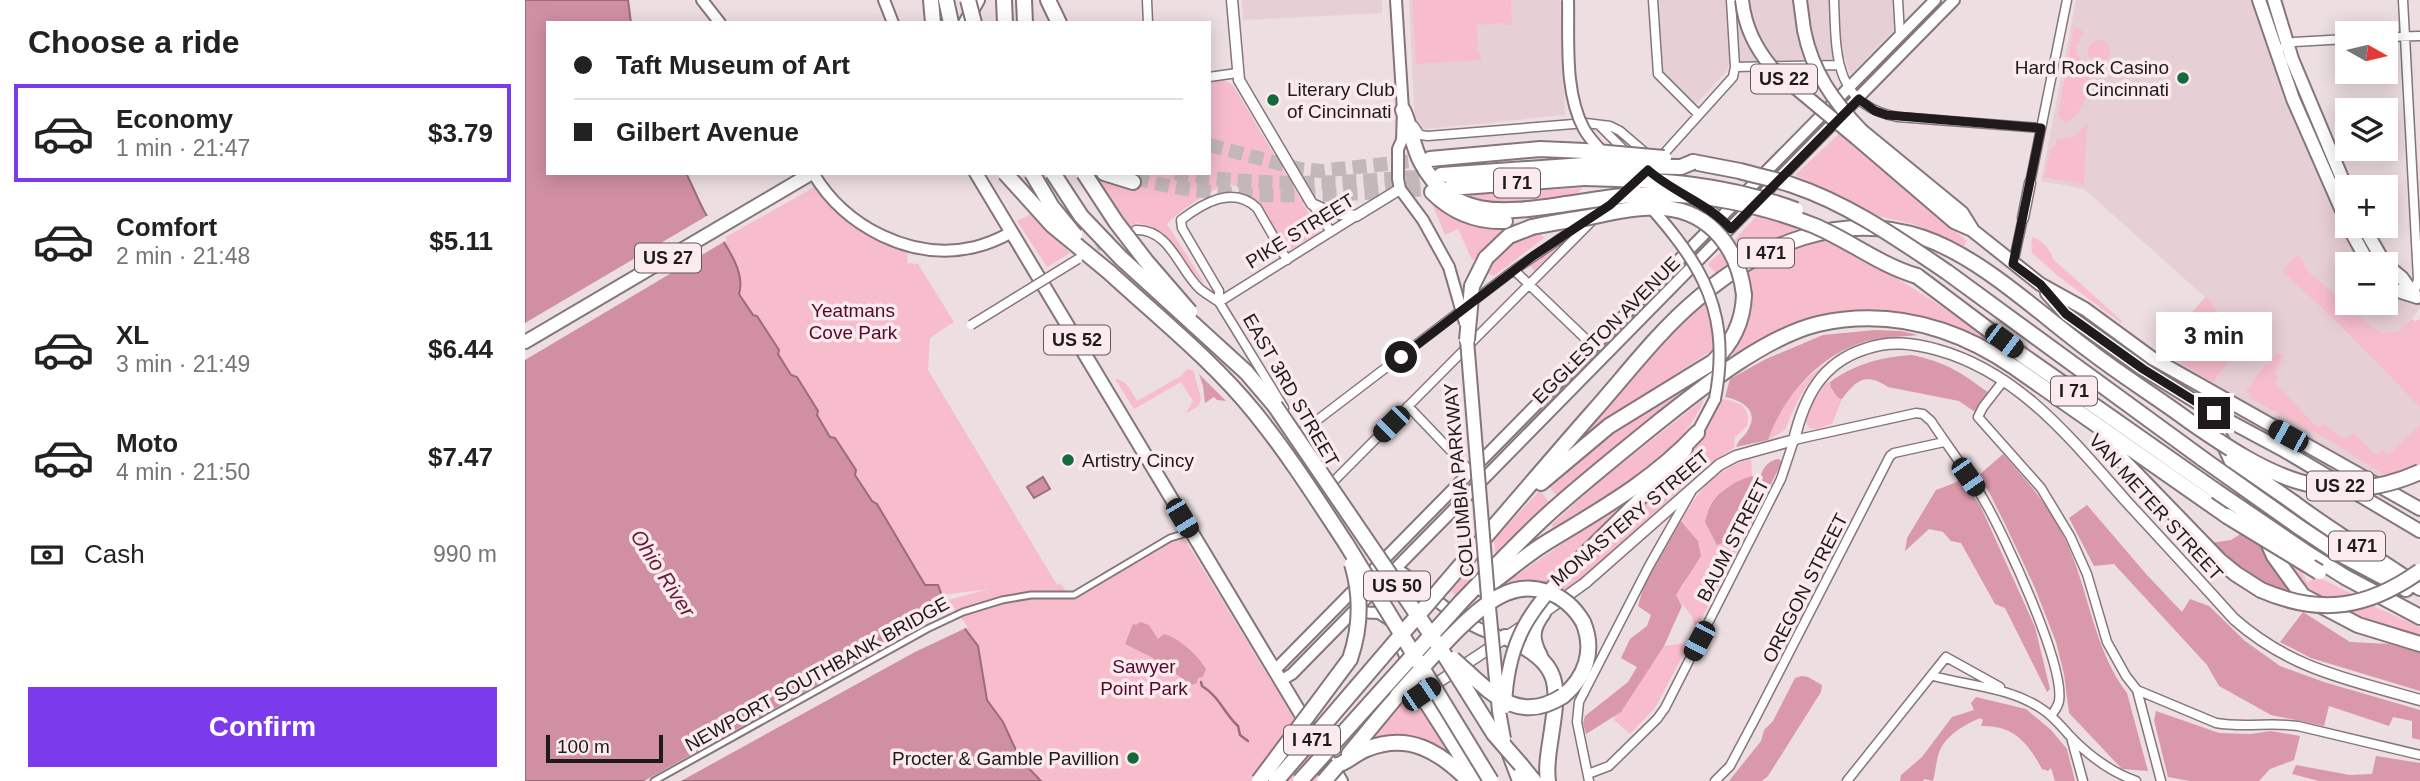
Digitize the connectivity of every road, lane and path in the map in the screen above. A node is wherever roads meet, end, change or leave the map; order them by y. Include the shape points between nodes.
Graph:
1 (702, 0) edge
2 (713, 0) edge
3 (884, 0) edge
4 (931, 0) edge
5 (946, 0) edge
6 (968, 0) edge
7 (978, 0) edge
8 (1004, 0) edge
9 (1024, 0) edge
10 (1047, 0) edge
11 (1061, 0) edge
12 (1147, 0) edge
13 (1232, 0) edge
14 (1396, 0) edge
15 (1568, 0) edge
16 (1653, 0) edge
17 (1731, 0) edge
18 (1742, 0) edge
19 (1800, 0) edge
20 (1834, 0) edge
21 (1898, 0) edge
22 (1935, 0) edge
23 (1954, 0) edge
24 (2067, 0) edge
25 (2259, 0) edge
26 (2274, 0) edge
27 (2403, 0) edge
28 (717, 18) edge
29 (892, 21) edge
30 (933, 21) edge
31 (951, 21) edge
32 (966, 21) edge
33 (973, 21) edge
34 (1005, 21) edge
35 (1025, 21) edge
36 (1048, 21) edge
37 (1059, 21) edge
38 (1060, 21) edge
39 (1148, 21) edge
40 (1900, 34) junction
41 (2398, 36) edge
42 (2405, 36) junction
43 (2420, 36) edge
44 (2335, 40) edge
45 (2282, 48) junction
46 (1837, 65) junction
47 (1735, 66) junction
48 (1237, 73) junction
49 (1211, 77) edge
50 (1849, 89) junction
51 (1859, 99) junction
52 (1403, 110) junction
53 (1698, 114) junction
54 (1600, 126) junction
55 (2041, 128) junction
56 (1859, 134) junction
57 (1402, 140) junction
58 (1430, 159) tunnel mouth
59 (1656, 162) junction
60 (1584, 165) junction
61 (1648, 170) junction
62 (809, 175) edge
63 (813, 175) edge
64 (977, 175) edge
65 (1007, 175) edge
66 (1033, 175) edge
67 (1054, 175) edge
68 (1085, 175) edge
69 (1441, 175) tunnel mouth
70 (2340, 175) edge
71 (2030, 183) joint
72 (1450, 188) tunnel mouth
73 (1400, 189) junction
74 (2335, 194) edge
75 (1312, 204) junction
76 (1609, 209) junction
77 (1730, 209) junction
78 (1356, 216) junction
79 (1721, 218) junction
80 (2023, 218) joint
81 (1740, 219) junction
82 (1731, 229) junction
83 (1136, 230) dead end
84 (1331, 232) junction
85 (1010, 233) junction
86 (2370, 238) edge
87 (1078, 259) tunnel mouth
88 (1287, 260) junction
89 (2013, 264) junction
90 (1514, 270) junction
91 (1109, 272) junction
92 (1917, 276) junction
93 (1530, 284) junction
94 (2040, 284) junction
95 (2398, 291) edge
96 (2417, 297) edge
97 (1219, 302) junction
98 (971, 326) dead end
99 (1467, 340) junction
100 (525, 342) edge
101 (1593, 346) junction
102 (1246, 372) junction
103 (2004, 380) junction
104 (2062, 401) junction
105 (1408, 407) junction
106 (2214, 413) junction
107 (2191, 427) junction
108 (1697, 433) junction
109 (1299, 434) junction
110 (1794, 440) junction
111 (1944, 442) junction
112 (1471, 472) junction
113 (2420, 472) edge
114 (1327, 489) junction
115 (1691, 492) junction
116 (2420, 509) edge
117 (1190, 531) junction
118 (2420, 531) edge
119 (1347, 545) junction
120 (1476, 548) junction
121 (1377, 567) junction
122 (1396, 569) junction
123 (2420, 571) edge
124 (1379, 586) junction
125 (2420, 588) edge
126 (2420, 595) edge
127 (1461, 602) junction
128 (2400, 608) junction
129 (1353, 612) junction
130 (1543, 613) junction
131 (2420, 617) edge
132 (1390, 620) junction
133 (1505, 637) junction
134 (2420, 645) edge
135 (1440, 648) junction
136 (1541, 658) junction
137 (1277, 676) junction
138 (1933, 676) junction
139 (2137, 690) junction
140 (2007, 691) junction
141 (1421, 694) junction
142 (2420, 700) edge
143 (2051, 716) junction
144 (2071, 737) junction
145 (1504, 739) junction
146 (2420, 755) edge
147 (1338, 765) junction
148 (1588, 778) edge
149 (653, 781) edge
150 (1259, 781) edge
151 (1276, 781) edge
152 (1300, 781) edge
153 (1324, 781) edge
154 (1341, 781) edge
155 (1469, 781) edge
156 (1476, 781) edge
157 (1491, 781) edge
158 (1519, 781) edge
159 (1534, 781) edge
160 (1548, 781) edge
161 (1715, 781) edge
162 (1847, 781) edge
163 (2083, 781) edge
164 (2136, 781) edge
165 (2161, 781) edge

1 - 28 main road
2 - 28 main road
3 - 29 main road
4 - 30 highway
5 - 31 highway
6 - 33 highway, bridge
7 - 32 main road
8 - 34 highway
9 - 35 highway
10 - 36 highway
10 - 37 highway
11 - 38 highway
12 - 39 street
13 - 48 street
14 - 52 main road
15 - 108 main road, bridge via 1578,116 1677,239 1713,300 1721,360 1715,399
16 - 53 street via 1658,74
17 - 47 street
18 - 56 main road, US 22, bridge via 1754,44 1772,68
19 - 56 main road, US 22, bridge via 1811,57 1828,91
20 - 46 street
21 - 40 street
22 - 40 main road, EGGLESTON AVENUE
23 - 51 main road, EGGLESTON AVENUE
24 - 55 street
25 - 45 main road
26 - 45 main road
27 - 42 street
40 - 50 main road, EGGLESTON AVENUE
41 - 42 street
42 - 43 street
42 - 96 street
44 - 45 street via 2294,42
45 - 70 main road
45 - 74 main road via 2293,99
46 - 47 street
46 - 50 street
47 - 53 street via 1733,77
48 - 49 street
48 - 75 street
50 - 51 street
50 - 77 main road, EGGLESTON AVENUE
51 - 55 street via 1887,115
51 - 81 main road, EGGLESTON AVENUE
52 - 54 street via 1420,135 1428,136 1563,123
52 - 57 main road
52 - 92 highway, bridge via 1422,163 1440,188 1475,208 1503,212 1635,195 1686,195 1753,207 1817,227
53 - 59 street
54 - 59 street via 1620,131
54 - 61 street
55 - 71 street
56 - 89 main road, US 22 via 1954,222 1972,230
57 - 73 main road via 1398,149
57 - 76 highway, bridge via 1423,183 1457,212 1488,220
58 - 60 highway, I 71 via 1526,150
59 - 61 street
59 - 77 street
60 - 69 highway
60 - 72 highway, I 71
60 - 92 highway, I 71, bridge via 1723,188 1770,201 1869,244
60 - 126 highway, I 71, bridge via 1681,167 1693,162 1793,185 1839,205 1947,272 2299,527
61 - 76 street
61 - 79 street
62 - 100 main road, US 27
63 - 85 main road via 840,207 895,242 952,250 976,247
64 - 85 main road
65 - 91 highway, bridge via 1052,225
66 - 91 highway, US 50, bridge via 1052,207
67 - 102 highway, US 50, bridge via 1081,216 1121,258
68 - 102 highway, bridge via 1146,261
71 - 80 street
73 - 78 street, PIKE STREET
73 - 99 main road, COLUMBIA PARKWAY, bridge via 1441,251 1457,291
75 - 78 street
75 - 84 street
76 - 90 street
76 - 93 street
76 - 99 highway, bridge via 1509,236 1486,258 1472,286
76 - 120 highway, bridge via 1664,208 1707,223 1731,250 1742,277 1743,307 1737,330 1713,362 1596,435
77 - 79 main road, EGGLESTON AVENUE
77 - 81 street
78 - 84 street, PIKE STREET
79 - 82 street
79 - 101 main road, EGGLESTON AVENUE
80 - 89 street
81 - 82 main road, EGGLESTON AVENUE
82 - 122 main road, EGGLESTON AVENUE
83 - 97 street via 1149,230 1160,237 1200,289
84 - 88 street, PIKE STREET
85 - 117 main road, US 52
86 - 96 main road via 2385,264
87 - 98 street, bridge
88 - 97 street, PIKE STREET
88 - 97 street, EAST 3RD STREET via 1257,208 1230,197 1210,200 1181,220 1219,291
89 - 94 main road, US 22
90 - 93 street
90 - 109 street
91 - 119 highway, US 50 via 1254,411
92 - 128 highway, I 71, bridge via 2216,491 2310,555
93 - 101 street
93 - 105 street
94 - 106 main road, US 22 via 2066,314
94 - 116 main road, US 22 via 2085,309 2176,373
95 - 96 main road
97 - 109 street, EAST 3RD STREET
99 - 145 main road, COLUMBIA PARKWAY, bridge
101 - 112 main road, EGGLESTON AVENUE
102 - 135 highway, US 50, bridge via 1275,405
103 - 110 street, VAN METER STREET via 1975,363 1911,343 1868,348 1842,360 1814,386 1801,410
103 - 139 street via 1978,417 2042,488 2057,512 2087,574 2107,642
103 - 142 street, VAN METER STREET via 2052,419 2251,633 2305,666
104 - 123 highway, bridge via 2220,561 2261,590 2295,602 2347,604 2378,597
104 - 127 highway, I 471 via 1998,356 1936,327 1879,318 1803,329 1741,361 1692,395 1553,509
104 - 128 highway, I 471, bridge via 2227,516 2319,572
105 - 112 street
105 - 114 street
106 - 118 main road, US 22
106 - 134 highway via 2214,428 2274,556 2303,596 2358,625
107 - 113 highway, bridge via 2267,471 2329,489 2372,487
107 - 120 highway, I 471 via 1970,260 1926,238 1897,230 1835,228 1745,264 1696,300 1637,361
107 - 125 highway, I 471, bridge via 2326,527
108 - 127 highway via 1638,486
108 - 145 main road, bridge via 1677,462 1543,596 1513,652
109 - 114 street, EAST 3RD STREET
110 - 111 street, MONASTERY STREET via 1919,413 1929,419
110 - 115 street, MONASTERY STREET via 1728,459
110 - 148 street, BAUM STREET via 1781,480 1665,708 1609,766
111 - 143 street, MONASTERY STREET via 1984,500 2036,612 2059,690
111 - 161 street, OREGON STREET via 1890,456 1750,729 1730,766
112 - 121 main road, EGGLESTON AVENUE
114 - 121 street, EAST 3RD STREET
115 - 130 street, MONASTERY STREET
115 - 148 street via 1578,705
117 - 137 main road, US 52
117 - 149 street, NEWPORT SOUTHBANK BRIDGE via 1179,533 1075,595 1021,597 963,612
119 - 150 highway, bridge via 1361,606 1358,636 1349,659
119 - 157 highway, US 50, bridge
120 - 151 highway, I 471, bridge
121 - 122 main road
121 - 124 main road, EAST 3RD STREET
121 - 137 main road, EGGLESTON AVENUE
122 - 124 main road, EGGLESTON AVENUE
122 - 133 main road via 1474,628
124 - 129 main road, EGGLESTON AVENUE
124 - 132 main road, EAST 3RD STREET
127 - 152 highway, I 471, bridge
128 - 131 highway, I 71
129 - 132 main road via 1379,613
129 - 137 main road, EGGLESTON AVENUE via 1292,674
130 - 133 street, MONASTERY STREET
130 - 136 highway via 1532,636
132 - 141 main road, EAST 3RD STREET
133 - 136 highway
133 - 141 street, MONASTERY STREET
135 - 147 highway, bridge via 1484,689 1508,703 1534,706 1563,696 1578,681 1587,662 1588,639 1583,622 1567,602 1543,590 1517,590 1497,597 1444,646 1397,696
135 - 159 highway, US 50, bridge via 1494,734
136 - 160 highway via 1555,689
137 - 154 main road, US 52
138 - 140 street
138 - 140 street via 1946,657
138 - 162 street
139 - 146 street via 2229,726 2279,723
139 - 165 street
140 - 143 street
141 - 156 highway
143 - 144 street
144 - 163 street
144 - 164 street via 2117,773
145 - 158 main road, COLUMBIA PARKWAY, bridge
147 - 153 highway, bridge
147 - 155 highway via 1370,747 1415,744 1442,756

